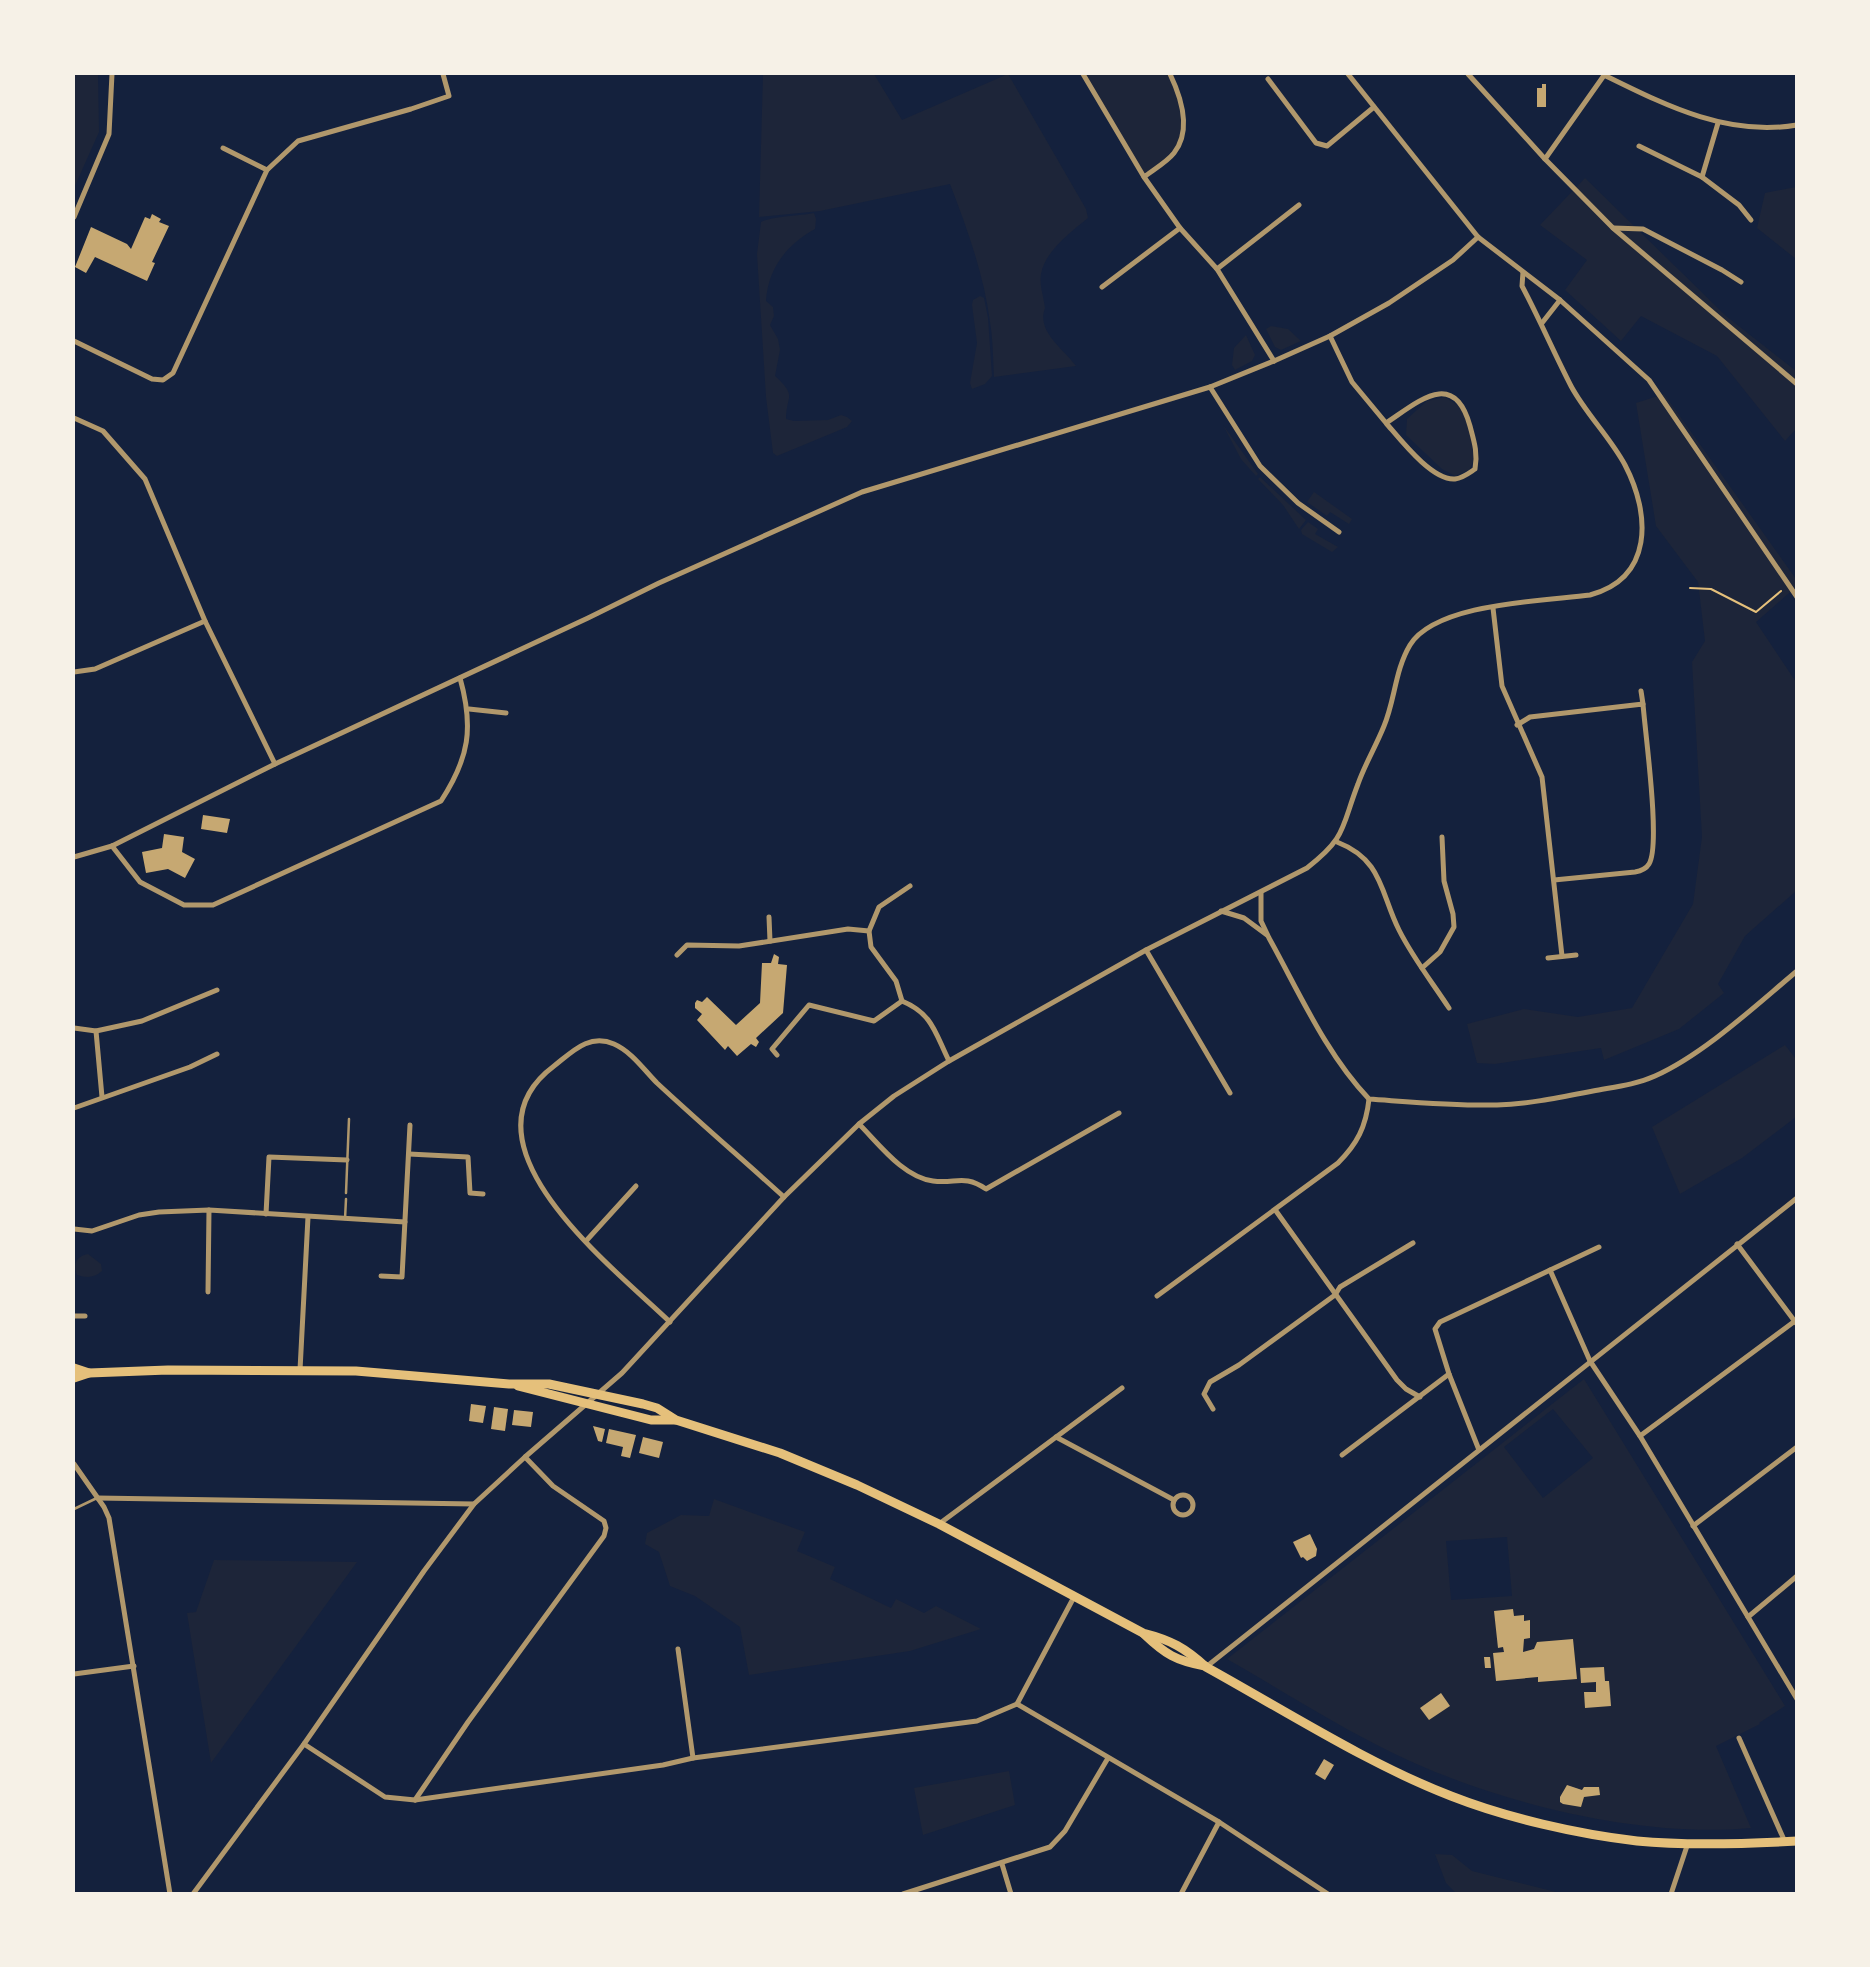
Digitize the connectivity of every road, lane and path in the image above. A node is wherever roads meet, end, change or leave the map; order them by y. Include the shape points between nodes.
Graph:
1 (112, 74) edge
2 (443, 74) edge
3 (1083, 74) edge
4 (1170, 74) edge
5 (1348, 74) edge
6 (1468, 74) edge
7 (1605, 74) edge
8 (1268, 79) dead end
9 (1374, 107) junction
10 (1718, 123) junction
11 (1797, 125) edge
12 (1639, 146) dead end
13 (223, 148) dead end
14 (1545, 159) junction
15 (267, 170) junction
16 (1144, 177) junction
17 (1702, 177) junction
18 (1299, 205) dead end
19 (74, 217) edge
20 (1751, 220) dead end
21 (1180, 228) junction
22 (1613, 228) junction
23 (1478, 237) junction
24 (1217, 269) junction
25 (1523, 272) junction
26 (1741, 282) dead end
27 (1102, 287) dead end
28 (1560, 300) junction
29 (1542, 323) junction
30 (1330, 336) junction
31 (74, 341) edge
32 (1274, 361) junction
33 (1797, 384) edge
34 (1210, 387) junction
35 (74, 418) edge
36 (1386, 423) junction
37 (1339, 532) dead end
38 (1788, 585) junction
39 (1690, 588) dead end
40 (1797, 597) edge
41 (1493, 608) junction
42 (205, 621) junction
43 (74, 672) edge
44 (460, 678) junction
45 (1641, 691) dead end
46 (1643, 704) junction
47 (469, 709) junction
48 (506, 713) dead end
49 (1517, 725) junction
50 (275, 764) junction
51 (1442, 837) dead end
52 (1337, 842) junction
53 (112, 845) junction
54 (74, 857) edge
55 (1554, 880) junction
56 (910, 886) dead end
57 (1261, 893) junction
58 (1222, 911) junction
59 (769, 917) dead end
60 (869, 931) junction
61 (1269, 938) junction
62 (770, 941) junction
63 (1146, 950) junction
64 (1576, 955) dead end
65 (677, 956) dead end
66 (1562, 956) junction
67 (1548, 958) dead end
68 (1422, 968) junction
69 (1797, 971) edge
70 (217, 990) dead end
71 (902, 1001) junction
72 (1449, 1008) dead end
73 (74, 1028) edge
74 (96, 1031) junction
75 (217, 1054) dead end
76 (777, 1055) dead end
77 (949, 1062) junction
78 (1230, 1093) dead end
79 (102, 1097) junction
80 (1369, 1099) junction
81 (74, 1108) edge
82 (1119, 1113) dead end
83 (349, 1118) dead end
84 (859, 1124) junction
85 (410, 1125) dead end
86 (409, 1154) junction
87 (347, 1160) junction
88 (636, 1186) dead end
89 (346, 1193) dead end
90 (483, 1194) dead end
91 (784, 1197) junction
92 (1797, 1198) edge
93 (346, 1199) dead end
94 (209, 1210) junction
95 (1276, 1211) junction
96 (266, 1214) junction
97 (308, 1217) junction
98 (345, 1219) junction
99 (405, 1222) junction
100 (74, 1229) edge
101 (586, 1241) junction
102 (1413, 1243) dead end
103 (1737, 1244) junction
104 (1599, 1247) dead end
105 (1550, 1270) junction
106 (381, 1276) dead end
107 (208, 1292) dead end
108 (1335, 1294) junction
109 (1157, 1296) dead end
110 (74, 1316) edge
111 (85, 1316) dead end
112 (670, 1322) junction
113 (1796, 1322) edge
114 (1590, 1362) junction
115 (74, 1368) edge
116 (300, 1370) junction
117 (89, 1373) junction
118 (1449, 1374) junction
119 (74, 1378) edge
120 (509, 1384) junction
121 (1122, 1388) dead end
122 (599, 1393) junction
123 (1420, 1397) junction
124 (586, 1403) junction
125 (1213, 1409) dead end
126 (676, 1420) junction
127 (1640, 1436) junction
128 (1056, 1437) junction
129 (1797, 1447) edge
130 (1479, 1450) junction
131 (1342, 1455) dead end
132 (524, 1457) junction
133 (74, 1464) edge
134 (97, 1498) junction
135 (1174, 1500) dead end
136 (474, 1504) junction
137 (74, 1509) edge
138 (939, 1524) junction
139 (1693, 1526) junction
140 (1797, 1576) edge
141 (1074, 1597) junction
142 (1748, 1617) junction
143 (678, 1649) dead end
144 (134, 1666) junction
145 (1206, 1667) junction
146 (74, 1674) edge
147 (1797, 1699) edge
148 (1017, 1704) junction
149 (1739, 1738) dead end
150 (304, 1744) junction
151 (693, 1758) junction
152 (1108, 1758) junction
153 (415, 1800) junction
154 (1219, 1822) junction
155 (1797, 1841) edge
156 (1785, 1842) junction
157 (1688, 1843) junction
158 (1002, 1864) junction
159 (912, 1892) edge
160 (170, 1894) edge
161 (194, 1894) edge
162 (903, 1894) edge
163 (1011, 1894) edge
164 (1181, 1894) edge
165 (1328, 1894) edge
166 (1671, 1894) edge

1 - 19 street via 109,134
2 - 15 street via 449,96 298,141
3 - 16 street
4 - 16 street via 1182,106 1184,133 1175,152
5 - 9 street
6 - 14 street
7 - 10 street via 1688,114
7 - 14 street
8 - 9 street via 1316,143 1327,146
9 - 23 street
10 - 11 street
10 - 17 street
12 - 17 street
13 - 15 street
14 - 22 street
15 - 31 street via 173,373 163,380 152,379
16 - 21 street
17 - 20 street
18 - 24 street
21 - 24 street
21 - 27 street
22 - 26 street via 1643,229
22 - 33 street
23 - 25 street
23 - 30 street via 1390,303
24 - 32 street
25 - 28 street
25 - 29 street via 1522,286
28 - 29 street
28 - 38 street via 1649,380
29 - 41 street via 1581,403 1625,466 1642,516 1641,548 1627,575 1605,591
30 - 32 street
30 - 36 street via 1352,382
32 - 34 street
34 - 37 street via 1260,466 1298,503
34 - 44 street via 862,492
35 - 42 street via 103,431 145,478
36 - 36 street via 1429,396 1445,393 1456,398 1465,406 1478,456 1475,469 1452,480 1439,476
38 - 39 path via 1756,612 1711,589
38 - 40 street
41 - 49 street via 1502,686
41 - 52 street via 1460,612 1435,622 1412,642 1401,662 1385,725 1357,784
42 - 43 street via 95,669
42 - 50 street
44 - 47 street
44 - 50 street
45 - 46 street
46 - 49 street via 1530,717
46 - 55 street via 1653,818 1650,863 1635,873
47 - 48 street
47 - 53 street via 458,775 441,802 213,905 184,905 140,882
49 - 55 street via 1542,777
50 - 53 street
51 - 68 street via 1444,881 1454,927 1440,952
52 - 57 street via 1307,868
52 - 68 street via 1353,848 1378,876 1399,929
53 - 54 street
55 - 66 street
56 - 60 street via 879,907
57 - 58 street
57 - 61 street via 1261,921
58 - 61 street via 1244,918
58 - 63 street
59 - 62 street
60 - 62 street via 848,929
60 - 71 street via 871,947 896,981
61 - 80 street via 1351,1080
62 - 65 street via 739,946 687,945
63 - 77 street
63 - 78 street
64 - 66 street
66 - 67 street
68 - 72 street
69 - 80 street via 1678,1063 1630,1084 1500,1105
70 - 74 street via 142,1021
71 - 76 street via 874,1021 809,1005 772,1049
71 - 77 street via 927,1016
73 - 74 street
74 - 79 street
75 - 79 street
77 - 84 street
79 - 81 street
80 - 95 street via 1365,1124 1350,1151
82 - 84 street via 986,1189 975,1181 932,1181 918,1176
83 - 87 lane
84 - 91 street
85 - 86 street
86 - 90 street via 468,1157 470,1193
86 - 99 street
87 - 89 lane
87 - 96 street via 269,1157
88 - 101 street
91 - 101 street via 630,1055 614,1044 586,1041 542,1074 526,1097 519,1120 524,1149 537,1178 555,1208
91 - 112 street
92 - 103 street
93 - 98 lane
94 - 96 street
94 - 100 street via 159,1212 92,1231
94 - 107 street
95 - 108 street
95 - 109 street
96 - 97 street
97 - 98 street
97 - 116 street
98 - 99 street
99 - 106 street via 402,1277
101 - 112 street
102 - 108 street
103 - 113 street
103 - 114 street
104 - 105 street
105 - 114 street
105 - 118 street via 1440,1322 1434,1333
108 - 123 street via 1396,1380
108 - 125 street via 1210,1382 1204,1394
110 - 111 street
112 - 122 street
113 - 127 street
114 - 127 street
114 - 130 street
115 - 117 highway
116 - 117 highway
116 - 120 highway
117 - 119 highway
118 - 123 street
118 - 130 street
120 - 122 highway via 549,1384
120 - 124 highway
121 - 128 street
122 - 124 street
122 - 126 highway via 651,1406
123 - 131 street
124 - 126 highway via 651,1420
124 - 132 street
126 - 138 highway via 780,1453
127 - 139 street
128 - 135 street
128 - 138 street
129 - 139 street
130 - 145 street
132 - 136 street
132 - 153 street via 553,1486 604,1521 604,1536
133 - 134 street
134 - 136 street
134 - 137 lane
134 - 144 street via 109,1518
136 - 150 street
138 - 141 highway
139 - 142 street
140 - 142 street
141 - 145 highway via 1143,1633 1161,1651
141 - 148 street
142 - 147 street
143 - 151 street
144 - 146 street
144 - 160 street
145 - 157 highway via 1343,1744 1451,1796 1588,1833
148 - 151 street via 977,1721
148 - 152 street
149 - 156 street
150 - 153 street via 385,1797
150 - 161 street
151 - 153 street
152 - 154 street
152 - 158 street via 1065,1831 1050,1847
154 - 164 street
154 - 165 street
155 - 156 highway
156 - 157 highway
157 - 166 street
158 - 159 street
158 - 163 street
159 - 162 street

